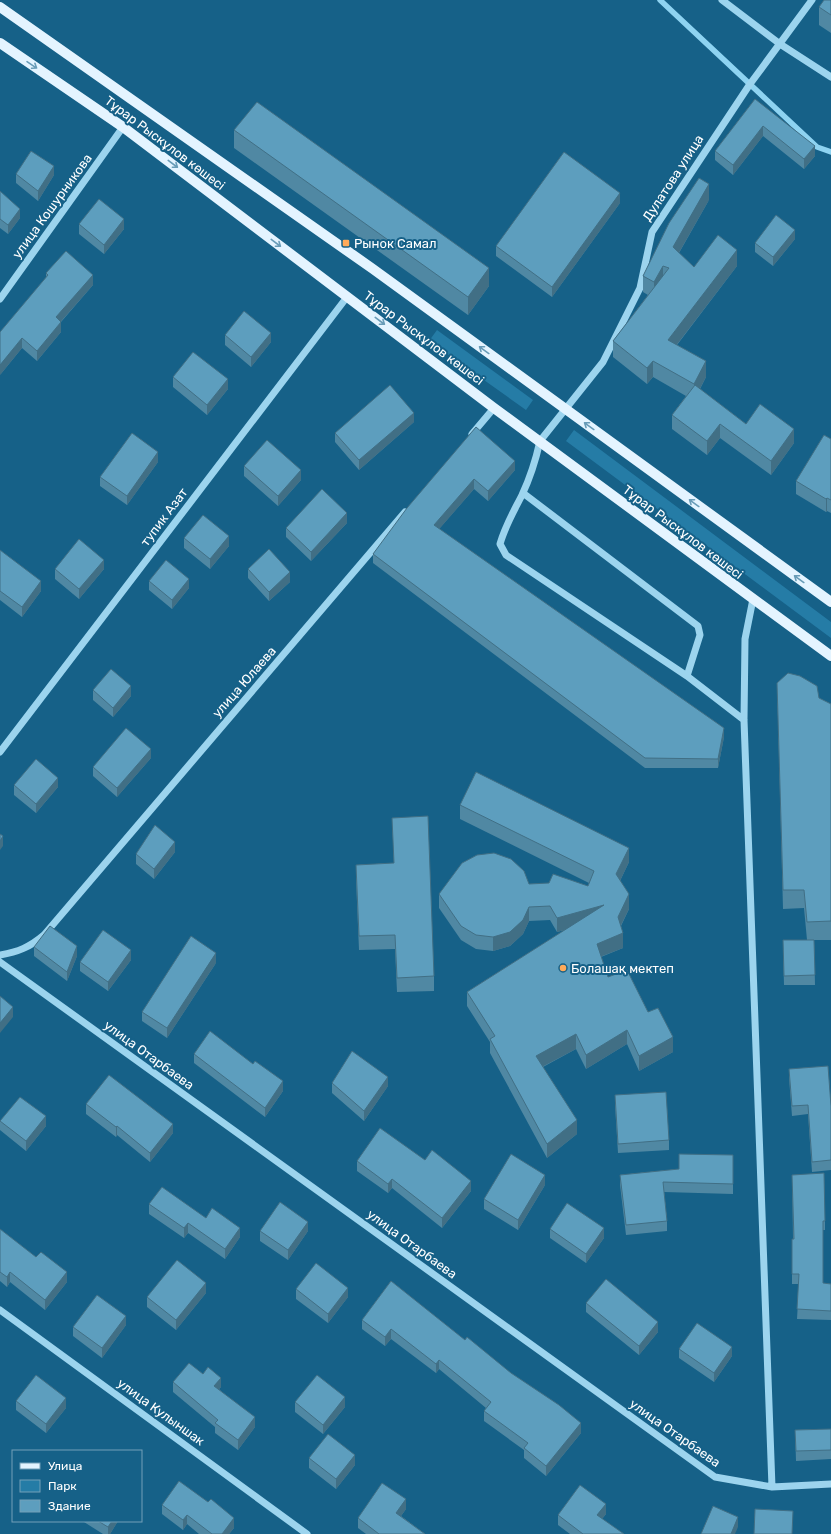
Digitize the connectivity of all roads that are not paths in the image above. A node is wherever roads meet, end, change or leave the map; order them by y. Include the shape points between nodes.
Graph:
1 (722, 0) edge
2 (812, 0) edge
3 (0, 7) edge
4 (0, 43) edge
5 (780, 44) junction
6 (831, 77) edge
7 (123, 126) junction
8 (348, 297) junction
9 (0, 299) edge
10 (494, 408) junction
11 (566, 409) junction
12 (466, 441) edge
13 (540, 441) junction
14 (523, 493) junction
15 (409, 507) edge
16 (752, 599) junction
17 (831, 602) edge
18 (831, 656) edge
19 (687, 676) junction
20 (744, 720) junction
21 (0, 752) edge
22 (0, 955) edge
23 (0, 962) edge
24 (0, 1310) edge
25 (831, 1484) edge
26 (772, 1487) junction
27 (307, 1534) edge

1 - 5 street
2 - 5 street, Дулатова улица
11 -> 3 main road, Тұрар Рыскұлов көшесі via 374,269
4 -> 7 main road, Тұрар Рыскұлов көшесі
5 - 6 street
5 - 11 street, Дулатова улица via 750,84 652,232 640,288 602,362
7 -> 8 main road, Тұрар Рыскұлов көшесі
7 - 9 street, улица Кошурникова
8 -> 10 main road, Тұрар Рыскұлов көшесі
8 - 21 street, тупик Азат
10 - 12 street
10 - 13 main road, Тұрар Рыскұлов көшесі
11 - 13 street, Дулатова улица
17 -> 11 main road, Тұрар Рыскұлов көшесі
13 - 14 street
13 - 16 main road, Тұрар Рыскұлов көшесі
14 - 19 street via 698,626 700,635
14 - 19 street via 500,544 506,555
15 - 22 street, улица Юлаева via 44,934 30,946
16 - 18 main road, Тұрар Рыскұлов көшесі
16 - 20 street via 745,639
19 - 20 street
20 - 26 street
23 - 26 street, улица Отарбаева via 715,1477
24 - 27 street, улица Кулыншак
25 - 26 street, улица Отарбаева

